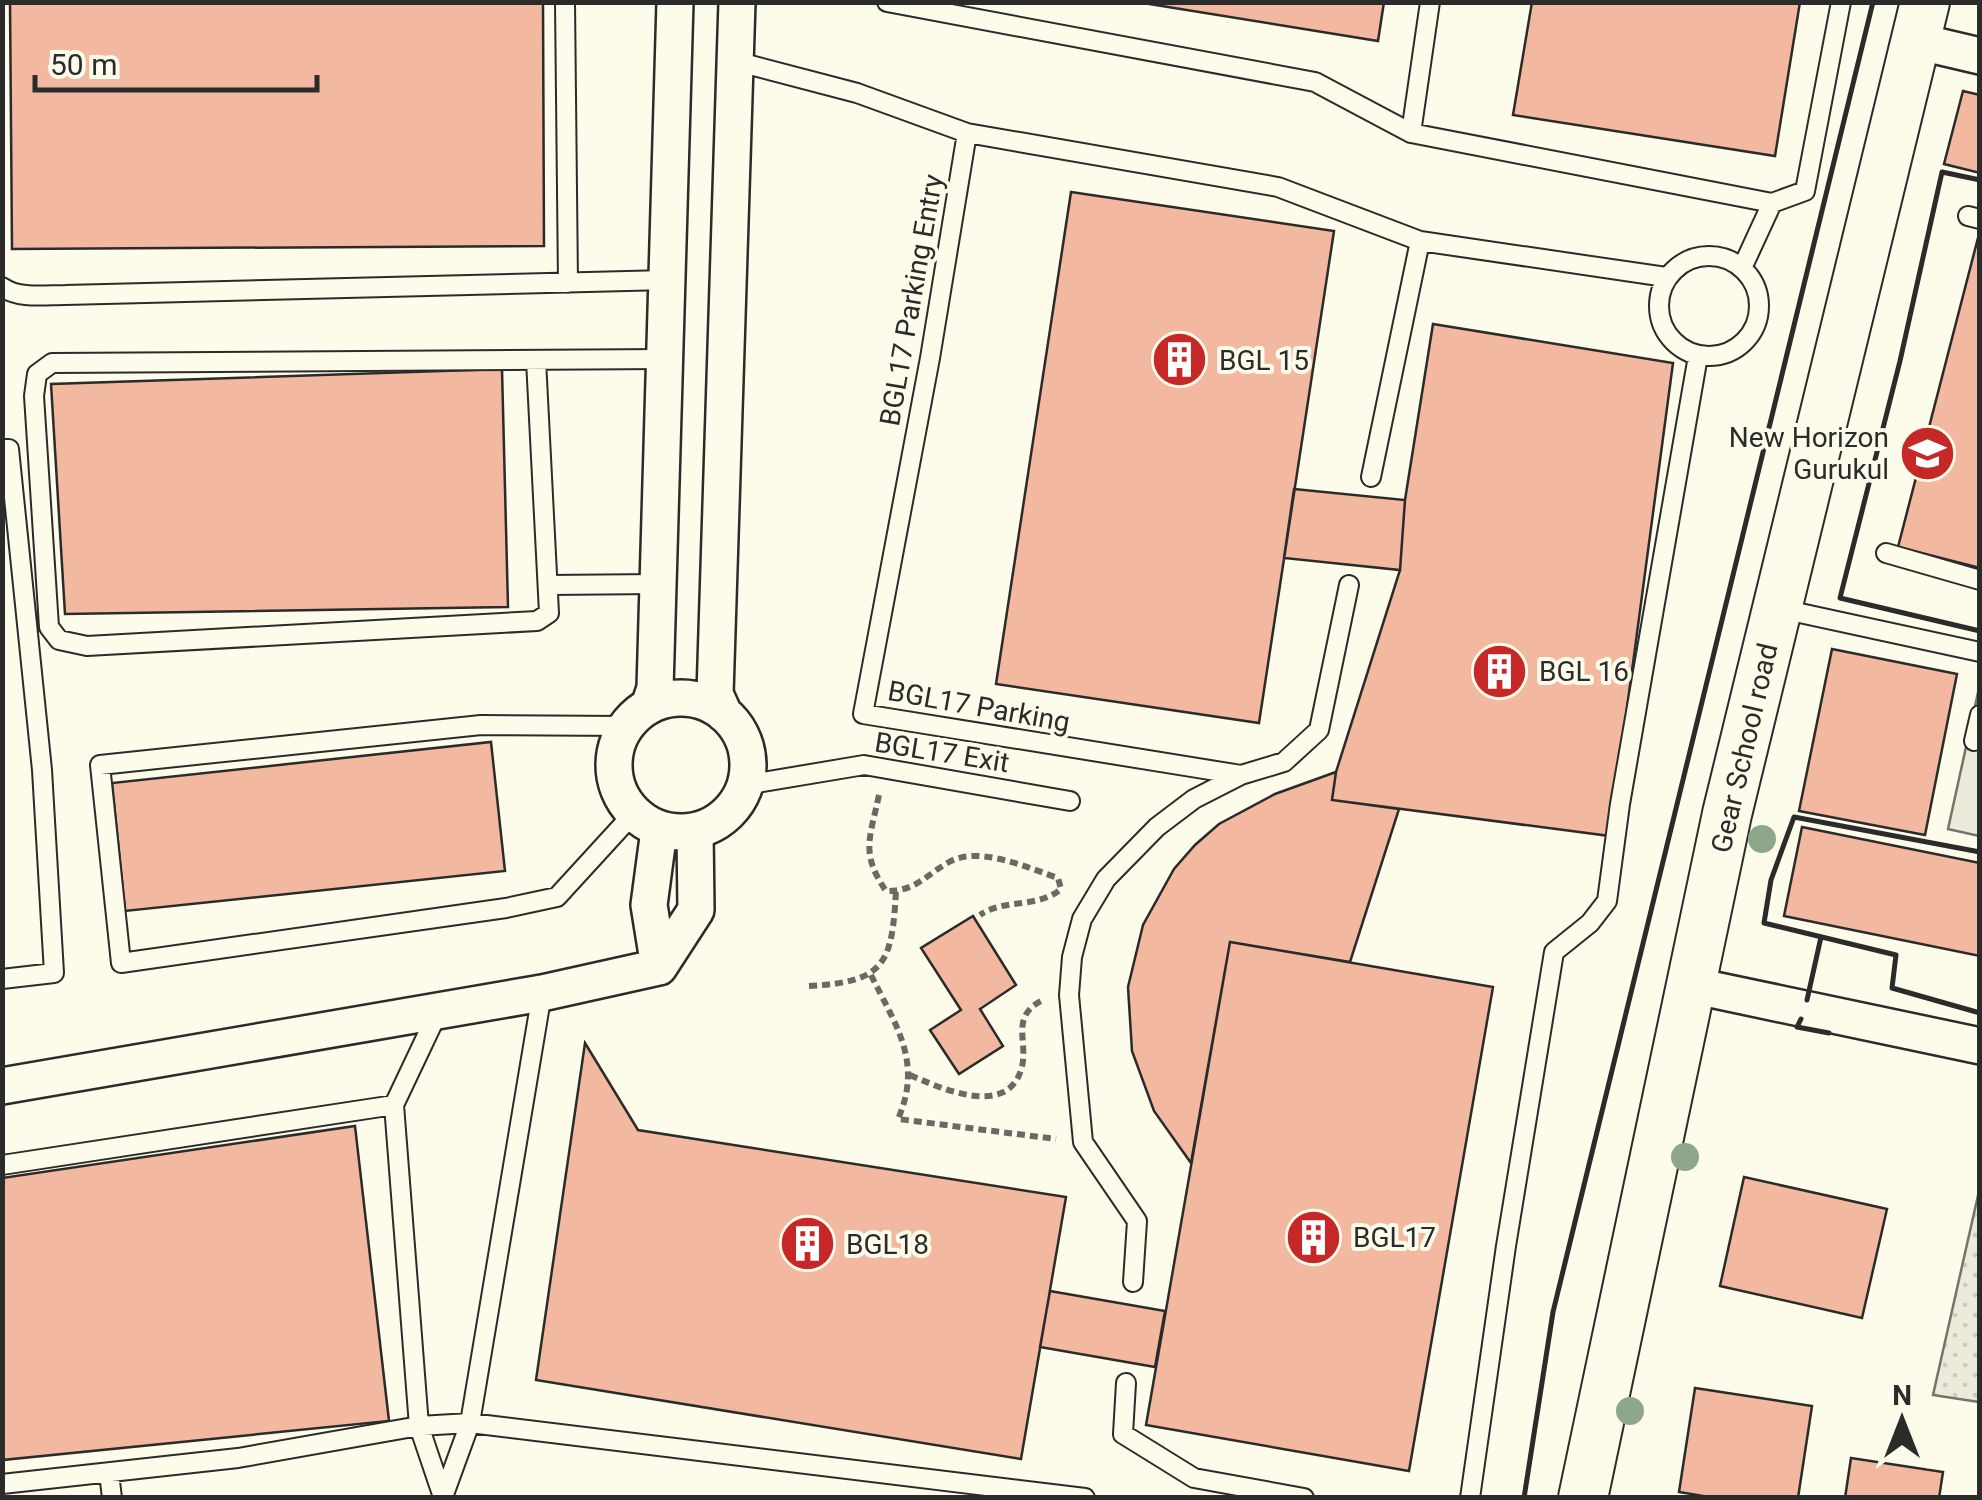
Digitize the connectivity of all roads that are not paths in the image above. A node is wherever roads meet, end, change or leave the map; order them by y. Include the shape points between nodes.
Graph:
1 (565, 2) edge
2 (675, 2) edge
3 (738, 2) edge
4 (887, 2) edge
5 (1430, 2) edge
6 (1841, 2) edge
7 (1921, 22) edge
8 (1980, 56) edge
9 (736, 61) junction
10 (967, 134) junction
11 (1411, 134) junction
12 (1772, 203) junction
13 (1420, 240) junction
14 (1743, 266) junction
15 (1666, 277) junction
16 (666, 280) junction
17 (568, 282) junction
18 (2, 287) edge
19 (1698, 356) junction
20 (664, 359) junction
21 (536, 360) junction
22 (2, 449) edge
23 (1371, 477) dead end
24 (1886, 553) dead end
25 (1980, 580) edge
26 (658, 584) junction
27 (548, 586) junction
28 (1348, 586) dead end
29 (1776, 608) junction
30 (1980, 652) edge
31 (724, 714) junction
32 (863, 714) joint
33 (1980, 715) edge
34 (637, 716) junction
35 (1974, 741) dead end
36 (1241, 776) junction
37 (745, 785) junction
38 (1070, 801) dead end
39 (646, 822) junction
40 (696, 831) junction
41 (658, 967) junction
42 (2, 979) edge
43 (1691, 986) junction
44 (542, 993) junction
45 (439, 1010) junction
46 (1980, 1046) edge
47 (2, 1086) edge
48 (394, 1105) junction
49 (2, 1165) edge
50 (1133, 1282) dead end
51 (1126, 1383) dead end
52 (470, 1423) junction
53 (419, 1426) junction
54 (109, 1472) junction
55 (2, 1484) edge
56 (443, 1497) edge
57 (112, 1498) edge
58 (433, 1498) edge
59 (1086, 1498) edge
60 (1304, 1498) edge
61 (1470, 1498) edge
62 (1582, 1498) edge

1 - 17 lane
2 - 16 street
3 - 9 street
4 - 11 lane via 1315,82
5 - 11 lane
6 - 12 lane via 1806,191
7 - 8 street
7 - 29 main road, Gear School road
9 - 10 lane via 857,93
9 - 31 street via 714,694
10 - 13 lane via 1278,187
10 - 32 lane, BGL17 Parking Entry
11 - 12 lane
12 - 14 lane
13 - 15 lane
13 - 23 lane
14 - 15 lane via 1710,255
14 - 19 lane via 1759,295 1754,328 1730,352
15 - 19 lane via 1658,309 1662,324
16 - 17 lane
16 - 20 street
17 - 18 lane via 64,295
19 - 61 lane via 1608,901 1554,952
20 - 21 lane
20 - 26 street
21 - 27 lane
21 - 27 lane via 52,364 38,374 34,396 49,627 59,640 87,646 537,620 549,613
22 - 42 lane via 9,449 40,751 54,973
24 - 25 lane
26 - 27 lane
26 - 34 street via 655,688
28 - 36 lane via 1319,730 1284,762
29 - 30 lane
29 - 43 main road, Gear School road
31 - 34 street via 694,700 665,700
31 - 37 street via 746,748
32 - 36 lane, BGL17 Parking
33 - 35 lane
34 - 39 street via 615,748 614,776 624,802
34 - 39 lane via 481,724 100,765 121,963 557,897
36 - 50 lane via 1181,808 1106,880 1082,919 1072,957 1069,996 1083,1142 1137,1221
37 - 38 lane, BGL17 Exit via 864,765
37 - 40 street via 727,815
39 - 40 street
39 - 41 street
40 - 41 street via 696,910
41 - 44 street
43 - 46 street
43 - 62 main road, Gear School road
44 - 45 street
44 - 52 lane
45 - 47 street
45 - 48 lane
48 - 49 lane
48 - 53 lane
51 - 60 lane via 1123,1434 1194,1478
52 - 53 lane
52 - 56 lane
52 - 59 lane
53 - 54 lane via 238,1458
53 - 56 lane
54 - 55 lane
54 - 57 lane
56 - 58 lane

